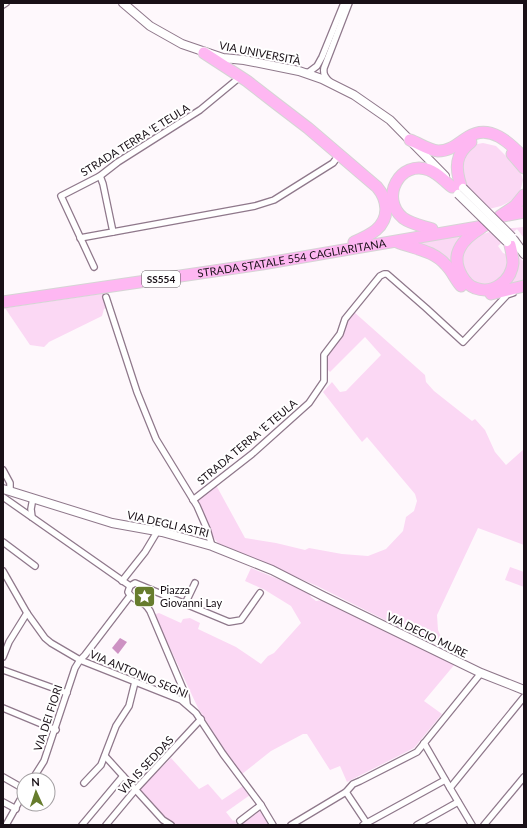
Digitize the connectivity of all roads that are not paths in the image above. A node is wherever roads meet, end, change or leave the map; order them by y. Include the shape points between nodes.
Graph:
1 (6, 3) edge
2 (123, 3) edge
3 (344, 3) edge
4 (349, 3) edge
5 (3, 5) edge
6 (204, 52) junction
7 (303, 73) junction
8 (240, 77) junction
9 (332, 84) junction
10 (410, 140) junction
11 (340, 155) junction
12 (524, 158) edge
13 (524, 168) edge
14 (100, 176) junction
15 (458, 189) junction
16 (524, 195) edge
17 (524, 212) edge
18 (500, 218) junction
19 (524, 218) edge
20 (482, 224) junction
21 (432, 229) junction
22 (113, 232) junction
23 (80, 238) junction
24 (354, 242) junction
25 (397, 242) junction
26 (511, 242) junction
27 (522, 252) edge
28 (94, 267) dead end
29 (524, 286) edge
30 (524, 291) edge
31 (3, 295) edge
32 (106, 297) dead end
33 (3, 304) edge
34 (3, 470) edge
35 (6, 490) edge
36 (3, 497) edge
37 (194, 500) junction
38 (32, 502) junction
39 (20, 509) junction
40 (32, 517) junction
41 (157, 532) junction
42 (3, 542) edge
43 (212, 546) junction
44 (35, 566) dead end
45 (3, 571) edge
46 (122, 580) junction
47 (195, 583) dead end
48 (133, 584) junction
49 (260, 593) dead end
50 (130, 596) junction
51 (323, 596) joint
52 (185, 604) junction
53 (27, 613) junction
54 (3, 657) edge
55 (80, 660) junction
56 (3, 670) edge
57 (481, 673) junction
58 (134, 682) junction
59 (524, 690) edge
60 (67, 693) junction
61 (524, 697) edge
62 (187, 704) junction
63 (3, 708) edge
64 (201, 719) junction
65 (56, 730) junction
66 (424, 743) junction
67 (105, 756) junction
68 (37, 772) edge
69 (123, 776) junction
70 (3, 777) edge
71 (524, 777) edge
72 (445, 780) junction
73 (84, 783) dead end
74 (16, 784) edge
75 (450, 788) junction
76 (136, 789) junction
77 (346, 792) junction
78 (3, 802) edge
79 (458, 802) junction
80 (261, 805) junction
81 (16, 809) joint
82 (163, 820) junction
83 (240, 821) dead end
84 (366, 824) edge
85 (6, 825) edge
86 (82, 825) edge
87 (106, 825) edge
88 (158, 825) edge
89 (171, 825) edge
90 (273, 825) edge
91 (291, 825) edge
92 (417, 825) edge
93 (472, 825) edge
94 (484, 825) edge

1 - 5 street
2 - 6 street, VIA UNIVERSITÀ via 150,26 172,39
3 - 7 street via 317,66
4 - 9 street via 324,68 326,78
6 - 7 street, VIA UNIVERSITÀ
6 - 8 highway
7 - 9 street, VIA UNIVERSITÀ
8 - 11 highway
8 - 14 street, STRADA TERRA 'E TEULA via 200,110
9 - 10 street, VIA UNIVERSITÀ via 379,111
10 - 12 highway via 429,149 443,150 472,135 488,132 503,138
10 - 15 street, VIA UNIVERSITÀ
11 - 22 street via 333,163 274,200 255,206
11 - 24 highway via 377,187 385,201 385,217 379,227
13 - 15 highway via 498,142 477,139 464,147 459,155 456,163
14 - 22 street
14 - 23 street, STRADA TERRA 'E TEULA via 61,196
15 - 21 highway via 434,172 423,169 405,173 396,183 392,199 398,213 407,221
15 - 26 street, VIA UNIVERSITÀ, bridge
16 - 18 highway
17 - 18 highway
18 - 19 highway
20 - 21 highway, STRADA STATALE 554 CAGLIARITANA / SS554
20 - 25 highway, STRADA STATALE 554 CAGLIARITANA / SS554
20 - 26 highway via 466,239 457,254 457,265 466,283 474,288 491,289 509,277 513,261
21 - 24 highway, STRADA STATALE 554 CAGLIARITANA / SS554
22 - 23 street
23 - 28 street, STRADA TERRA 'E TEULA
24 - 31 highway, STRADA STATALE 554 CAGLIARITANA / SS554
25 - 29 highway via 429,252 439,258 457,282 472,293 487,295
25 - 33 highway, STRADA STATALE 554 CAGLIARITANA / SS554
26 - 27 street, VIA UNIVERSITÀ
30 - 37 street, STRADA TERRA 'E TEULA via 508,295 463,342 387,274 380,276 344,319 340,334 324,354 324,381 309,403 252,454
32 - 37 street, STRADA TERRA 'E TEULA via 137,392 156,439
34 - 35 street via 10,483
35 - 38 street, VIA DEGLI ASTRI
36 - 39 street
37 - 43 street, STRADA TERRA 'E TEULA
38 - 39 street via 24,509
38 - 40 street
38 - 41 street, VIA DEGLI ASTRI
39 - 40 street
40 - 46 street
41 - 43 street, VIA DEGLI ASTRI
41 - 46 street via 145,552
42 - 44 street
43 - 51 street, VIA DEGLI ASTRI via 272,570
45 - 53 street, VIA ANTONIO SEGNI
46 - 48 street
47 - 52 street
48 - 50 street via 128,592
48 - 52 street
49 - 52 street via 245,616 237,621 229,622
50 - 55 street, VIA DEI FIORI
50 - 62 street via 146,604 186,696
51 - 57 street, VIA DECIO MURE
53 - 54 street
53 - 55 street, VIA ANTONIO SEGNI via 45,638
55 - 58 street, VIA ANTONIO SEGNI
55 - 60 street, VIA DEI FIORI
56 - 60 street
57 - 59 street, VIA DECIO MURE
57 - 66 street
58 - 62 street, VIA ANTONIO SEGNI
58 - 67 street via 129,706 116,726
60 - 65 street, VIA DEI FIORI
61 - 75 street
62 - 64 street, VIA ANTONIO SEGNI
63 - 65 street
64 - 76 street, VIA IS SEDDAS
64 - 80 street, VIA ANTONIO SEGNI
65 - 68 street, VIA DEI FIORI via 44,762
66 - 72 street
66 - 77 street via 417,752 353,784
67 - 69 street
67 - 73 street via 101,765
69 - 76 street
69 - 86 street
70 - 74 street
71 - 94 street
72 - 75 street
72 - 84 street
75 - 79 street
76 - 82 street
76 - 87 street, VIA IS SEDDAS
77 - 84 street
77 - 91 street
78 - 81 street
79 - 92 street
79 - 93 street
80 - 83 street
80 - 90 street, VIA ANTONIO SEGNI
81 - 85 street
82 - 88 street
82 - 89 street

